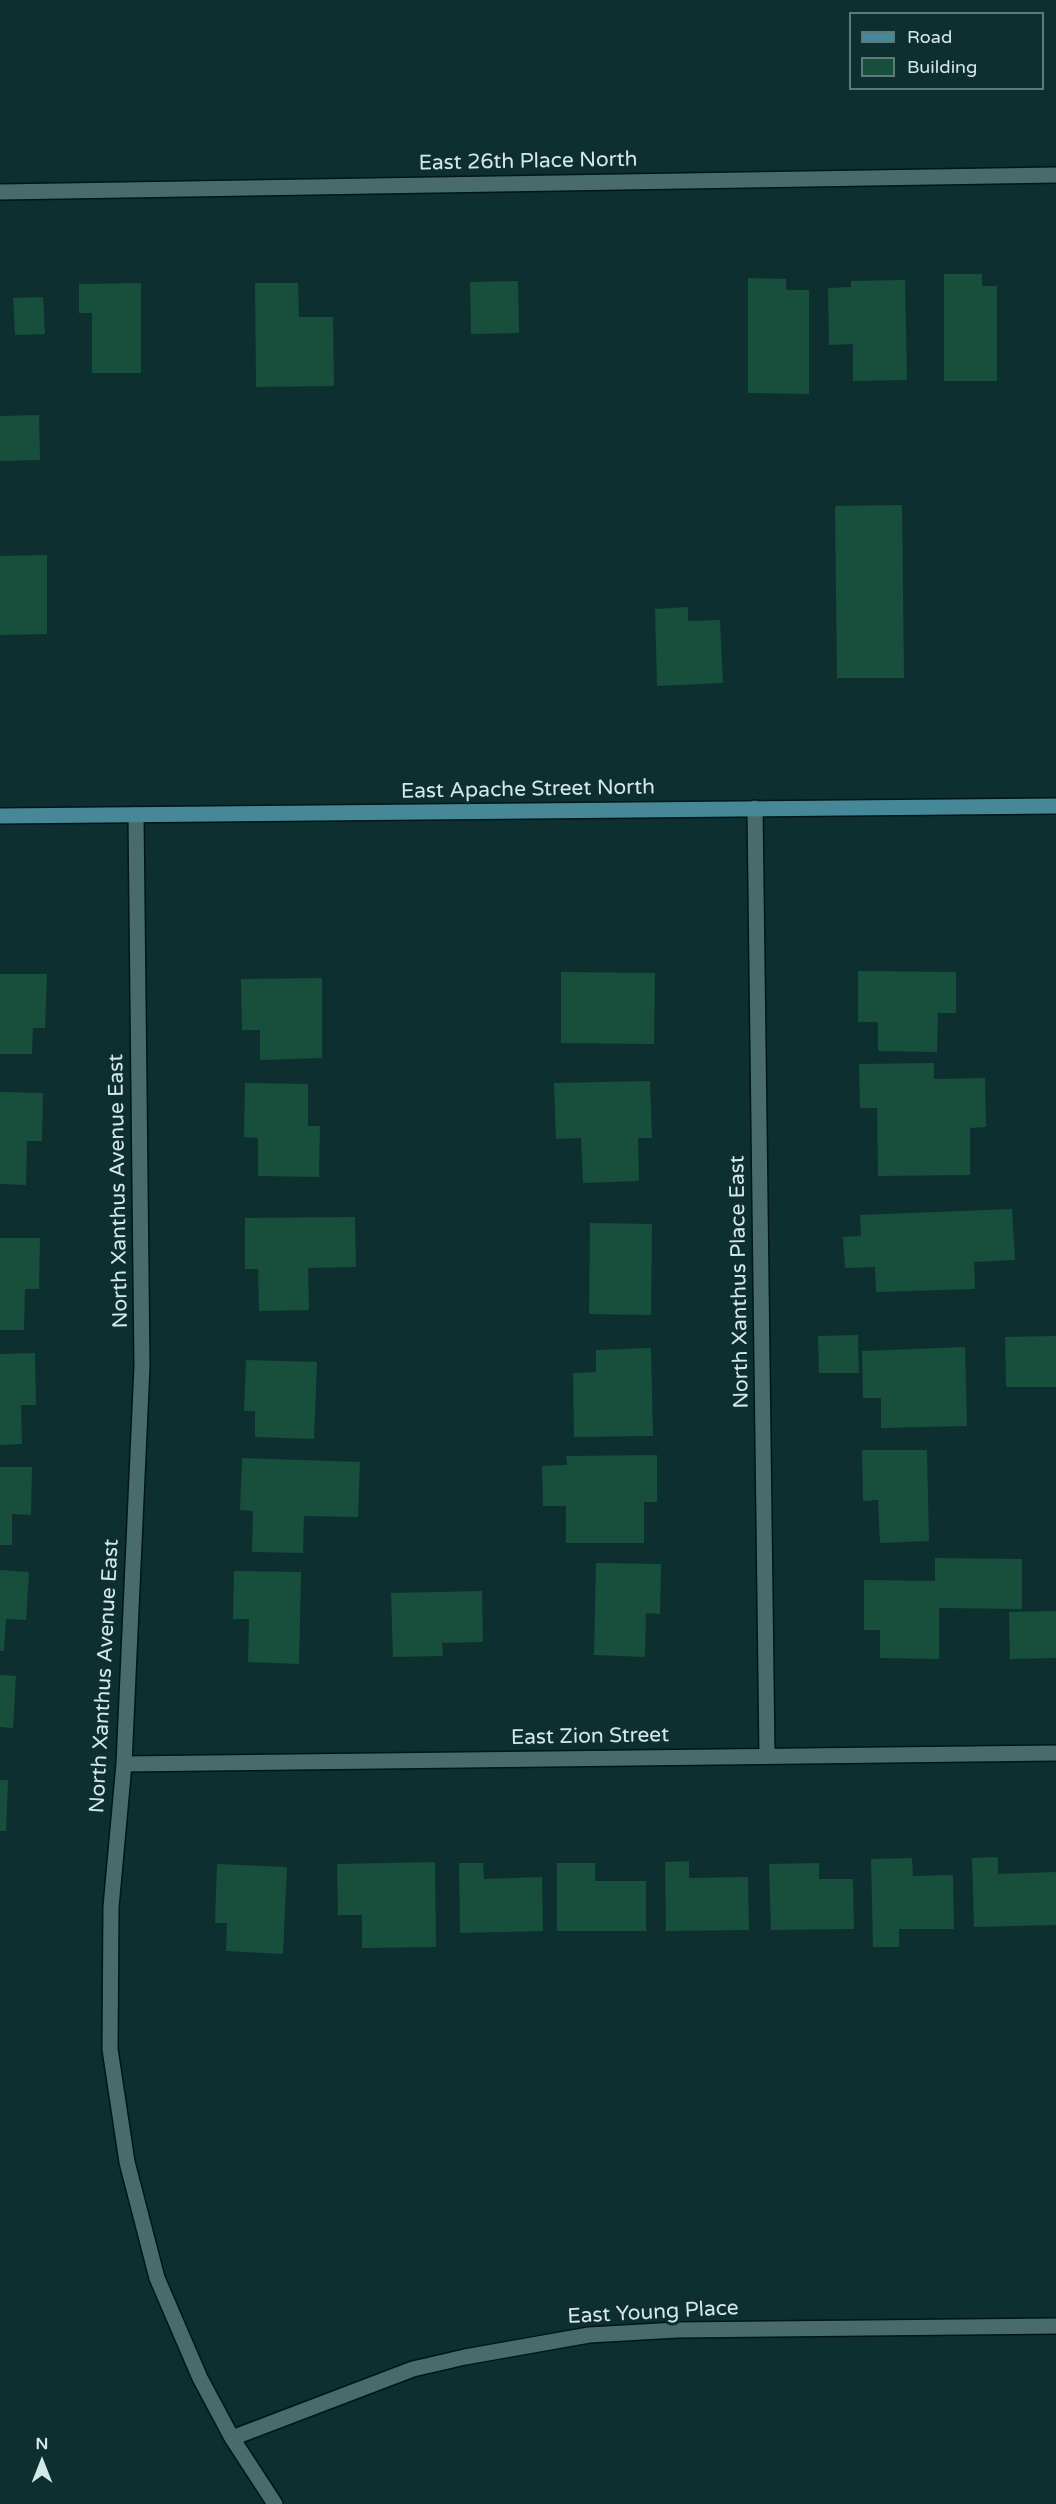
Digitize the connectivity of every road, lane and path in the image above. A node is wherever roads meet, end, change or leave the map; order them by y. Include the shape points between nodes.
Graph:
1 (1056, 175) edge
2 (0, 192) edge
3 (1056, 806) edge
4 (755, 808) junction
5 (136, 815) junction
6 (0, 816) edge
7 (1056, 1753) edge
8 (767, 1755) junction
9 (124, 1764) junction
10 (1056, 2326) edge
11 (232, 2438) junction
12 (275, 2504) edge

1 - 2 street, East 26th Place North
3 - 4 main road, East Apache Street North
4 - 5 main road, East Apache Street North
4 - 8 street, North Xanthus Place East
5 - 6 main road, East Apache Street North
5 - 9 street, North Xanthus Avenue East via 142,1366
7 - 8 street, East Zion Street
8 - 9 street, East Zion Street
9 - 11 street, North Xanthus Avenue East via 111,1907 110,2049 127,2162 157,2278 200,2378
10 - 11 street, East Young Place via 589,2334 413,2369
11 - 12 street, North Xanthus Avenue East

